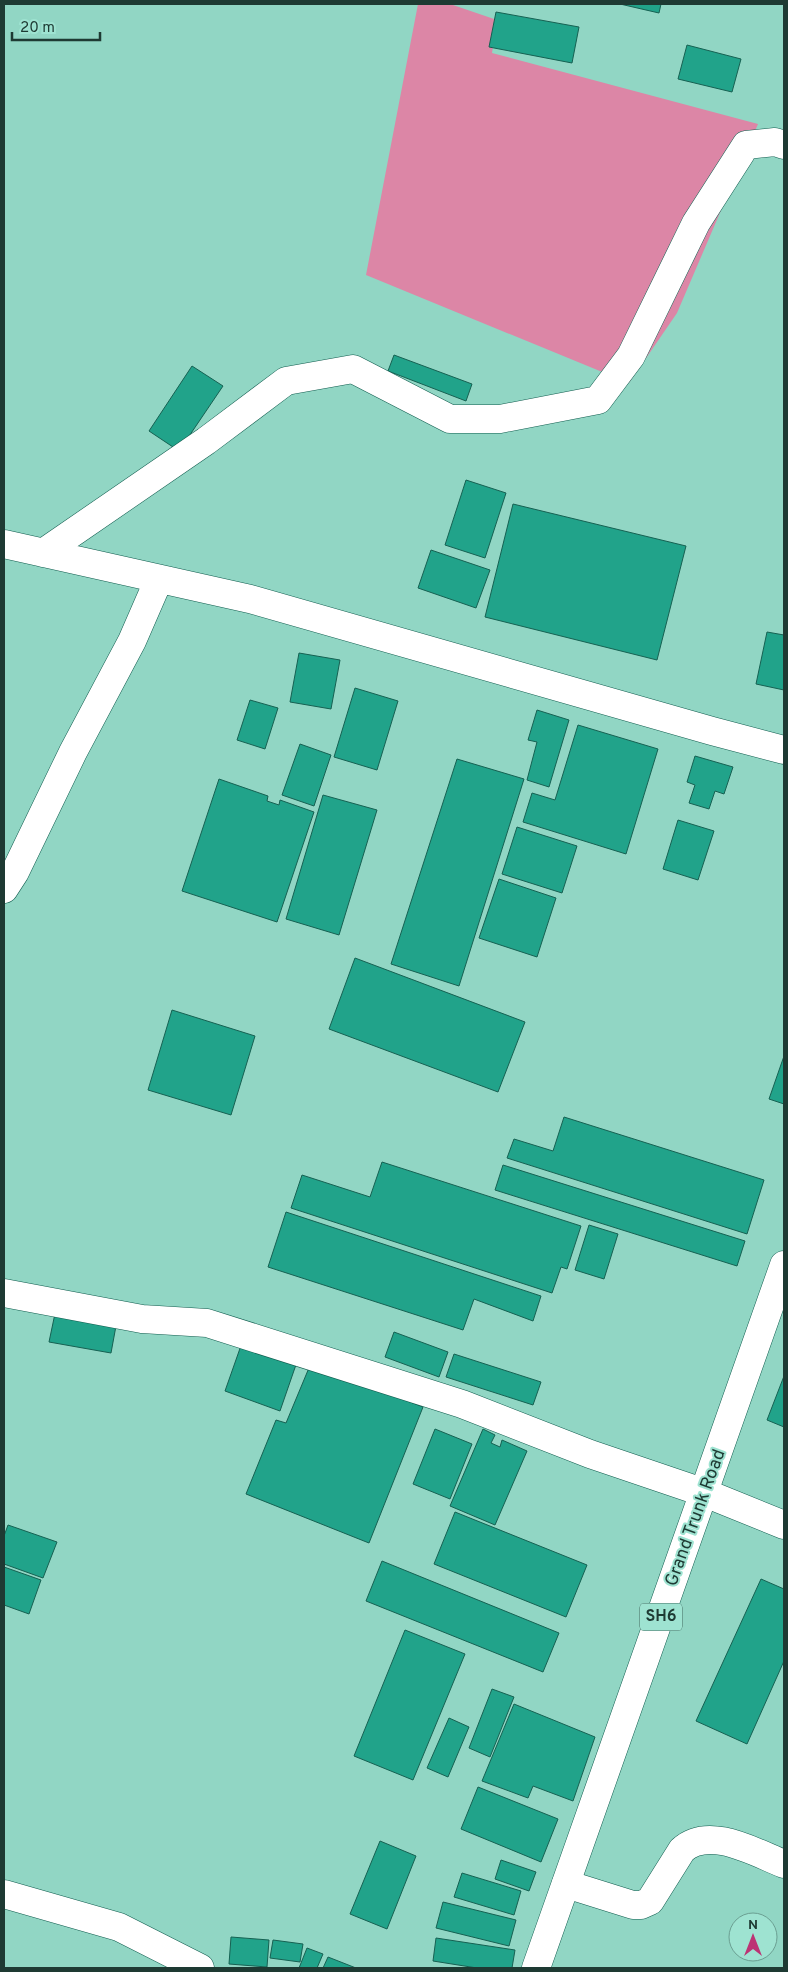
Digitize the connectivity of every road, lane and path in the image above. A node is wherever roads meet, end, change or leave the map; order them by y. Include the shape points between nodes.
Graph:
1 (784, 144) edge
2 (4, 544) edge
3 (42, 553) junction
4 (159, 578) junction
5 (784, 750) edge
6 (4, 889) edge
7 (784, 1266) edge
8 (4, 1293) edge
9 (705, 1492) junction
10 (784, 1525) edge
11 (784, 1864) edge
12 (566, 1884) junction
13 (4, 1894) edge
14 (200, 1968) edge
15 (536, 1968) edge

1 - 3 street via 746,145 696,223 631,356 598,400 500,419 450,419 353,369 286,381 206,441
2 - 3 street
3 - 4 street
4 - 5 street via 250,599
4 - 6 street via 132,641
7 - 9 street, Grand Trunk Road / SH6
8 - 9 street via 142,1319 207,1323 462,1404 590,1454
9 - 10 street
9 - 12 street, Grand Trunk Road / SH6
11 - 12 street via 728,1842 711,1839 689,1844 682,1850 650,1901 641,1906
12 - 15 street, Grand Trunk Road / SH6
13 - 14 street via 119,1927

